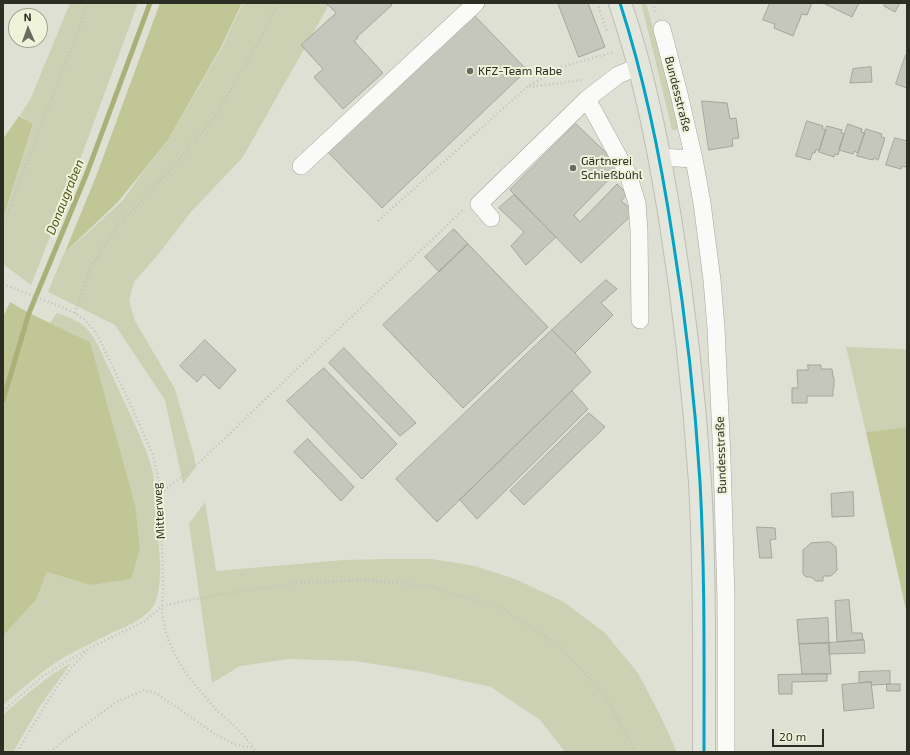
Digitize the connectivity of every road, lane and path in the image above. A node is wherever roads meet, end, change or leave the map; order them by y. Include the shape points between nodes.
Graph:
1 (88, 3) edge
2 (278, 3) edge
3 (476, 3) edge
4 (597, 3) edge
5 (620, 3) edge
6 (662, 29) dead end
7 (607, 31) dead end
8 (612, 45) dead end
9 (640, 66) junction
10 (589, 79) dead end
11 (527, 87) junction
12 (587, 99) junction
13 (660, 157) junction
14 (694, 159) junction
15 (301, 166) dead end
16 (464, 209) dead end
17 (492, 218) dead end
18 (378, 221) dead end
19 (3, 224) edge
20 (3, 284) edge
21 (76, 313) junction
22 (640, 320) dead end
23 (161, 493) junction
24 (162, 606) junction
25 (88, 649) junction
26 (3, 711) edge
27 (253, 747) junction
28 (17, 752) edge
29 (50, 752) edge
30 (256, 752) edge
31 (634, 752) edge
32 (704, 752) edge
33 (726, 752) edge

1 - 19 path
2 - 21 path via 258,43 213,119 116,228 92,265
3 - 15 street
4 - 7 path
5 - 9 main road
6 - 14 street, Bundesstraße
8 - 11 path via 614,52 561,67
9 - 12 street via 618,75
9 - 13 main road
10 - 11 path
11 - 18 path
12 - 17 street via 479,204
12 - 22 street via 628,174 638,203
13 - 14 street
13 - 32 main road via 682,292 700,483
14 - 33 street, Bundesstraße via 702,203 716,328 726,599
16 - 23 path via 201,461
20 - 21 path, Mitterweg
21 - 23 path, Mitterweg via 93,329 100,340 153,455
23 - 24 path, Mitterweg
24 - 25 path via 145,621
24 - 27 path, Mitterweg via 169,641 184,671 215,709 237,728
24 - 31 path via 297,583 363,580 428,586 501,608 557,644 603,693
25 - 26 path via 42,676
25 - 28 path via 54,692
27 - 29 path via 227,741 156,692 144,690 115,703
27 - 30 path, Mitterweg

